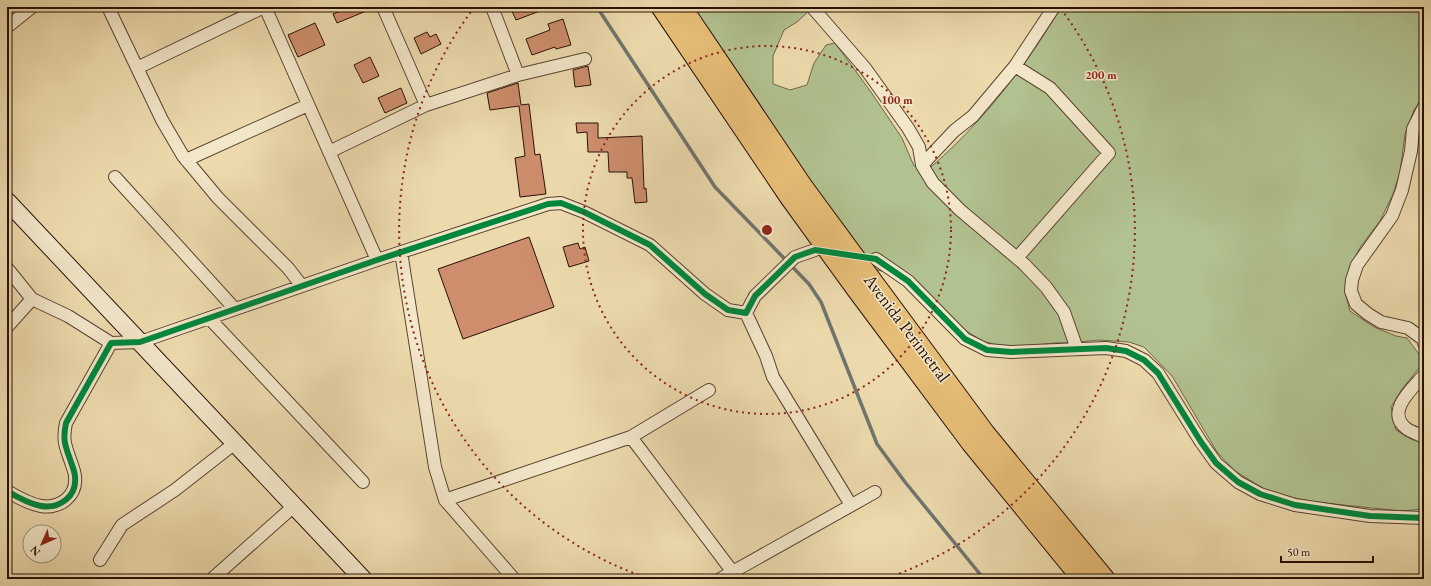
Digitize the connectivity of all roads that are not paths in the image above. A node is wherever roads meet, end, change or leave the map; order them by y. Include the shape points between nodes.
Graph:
1 (32, 7) edge
2 (108, 7) edge
3 (264, 7) edge
4 (383, 7) edge
5 (492, 7) edge
6 (661, 7) edge
7 (682, 7) edge
8 (812, 7) edge
9 (1054, 7) edge
10 (7, 27) edge
11 (586, 59) dead end
12 (1015, 66) junction
13 (137, 68) junction
14 (518, 75) junction
15 (308, 104) junction
16 (426, 105) junction
17 (1424, 107) edge
18 (329, 152) junction
19 (186, 160) junction
20 (922, 165) junction
21 (115, 177) dead end
22 (7, 201) edge
23 (815, 250) dead end
24 (401, 252) junction
25 (1017, 258) junction
26 (876, 259) dead end
27 (377, 260) junction
28 (7, 268) edge
29 (302, 286) junction
30 (32, 299) junction
31 (235, 309) junction
32 (746, 313) junction
33 (209, 318) junction
34 (7, 327) edge
35 (140, 342) junction
36 (111, 343) junction
37 (1424, 343) edge
38 (1077, 349) junction
39 (1424, 375) edge
40 (709, 390) dead end
41 (631, 437) junction
42 (1424, 437) edge
43 (236, 443) junction
44 (363, 482) dead end
45 (7, 491) edge
46 (875, 492) dead end
47 (445, 500) junction
48 (851, 505) junction
49 (294, 506) junction
50 (1424, 518) edge
51 (100, 560) dead end
52 (735, 575) edge
53 (212, 579) edge
54 (363, 579) edge
55 (514, 579) edge
56 (720, 579) edge
57 (1082, 579) edge
58 (1105, 579) edge

1 - 10 street
2 - 13 street
3 - 13 street
3 - 15 street
4 - 16 street
5 - 14 street
6 - 57 main road, Avenida Perimetral via 790,198 852,283 971,444
7 - 58 main road, Avenida Perimetral via 804,188 871,279 985,433
8 - 20 street via 865,68 908,128 919,147
9 - 12 street
11 - 14 street
12 - 20 street via 973,116 954,131
12 - 25 street via 1050,88 1109,153
13 - 19 street via 162,120
14 - 16 street
15 - 18 street
15 - 19 street
16 - 18 street
17 - 37 street via 1413,129 1402,190 1392,216 1358,265 1351,291 1356,304 1368,314 1381,322 1408,328 1423,339
18 - 27 street
19 - 29 street via 218,198 288,268
20 - 25 street via 933,183 960,210
21 - 31 street
22 - 35 street
23 - 32 street via 795,257 755,296
24 - 27 street
24 - 32 street via 548,204 561,203 650,245 705,294 728,310
24 - 47 street via 435,467
25 - 38 street via 1046,287 1064,312
26 - 38 street via 908,280 965,339 987,350 1011,352
27 - 29 street
28 - 30 street
29 - 31 street
30 - 34 street
30 - 36 street via 68,316
31 - 33 street
32 - 48 street via 773,377
33 - 35 street
33 - 44 street
35 - 36 street
35 - 43 street
36 - 45 street via 66,423 63,436 76,476 74,491 65,501 41,506
38 - 50 street via 1106,348 1126,351 1144,360 1158,373 1216,463 1238,482 1260,494 1295,505 1347,513
39 - 42 street via 1399,405 1399,418 1406,429
40 - 41 street
41 - 47 street
41 - 52 street
43 - 49 street
43 - 51 street via 175,490 122,526
46 - 48 street
47 - 55 street
48 - 52 street
49 - 53 street
49 - 54 street
52 - 56 street

